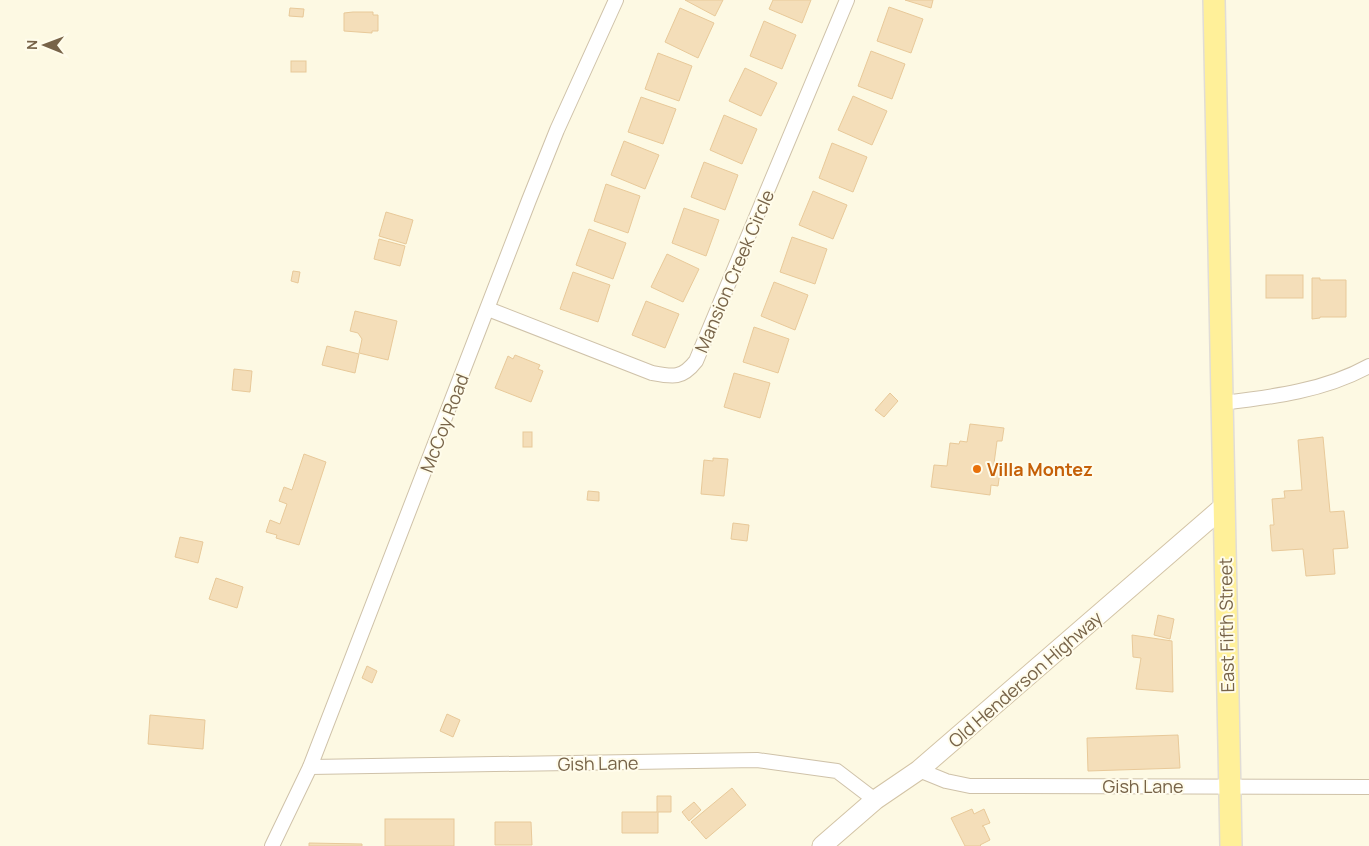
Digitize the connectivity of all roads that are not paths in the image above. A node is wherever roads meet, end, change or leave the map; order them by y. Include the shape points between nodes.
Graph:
1 (616, 0) edge
2 (847, 0) edge
3 (1214, 0) edge
4 (488, 309) junction
5 (1369, 366) edge
6 (1222, 403) junction
7 (1223, 507) junction
8 (310, 767) junction
9 (919, 770) junction
10 (1230, 786) junction
11 (1369, 787) edge
12 (875, 800) junction
13 (272, 846) edge
14 (822, 846) edge
15 (1231, 846) edge

1 - 4 street, McCoy Road via 557,130
2 - 4 street, Mansion Creek Circle via 696,361 688,371 679,376 652,373
3 - 6 main road, East Fifth Street
4 - 8 street, McCoy Road
5 - 6 street via 1310,389
6 - 7 main road, East Fifth Street
7 - 9 main road, Old Henderson Highway
7 - 10 main road, East Fifth Street
8 - 12 street, Gish Lane via 757,760 837,771
8 - 13 street, McCoy Road
9 - 10 street, Gish Lane via 970,786
9 - 12 main road, Old Henderson Highway
10 - 11 street, Gish Lane
10 - 15 main road, East Fifth Street
12 - 14 main road, Old Henderson Highway

